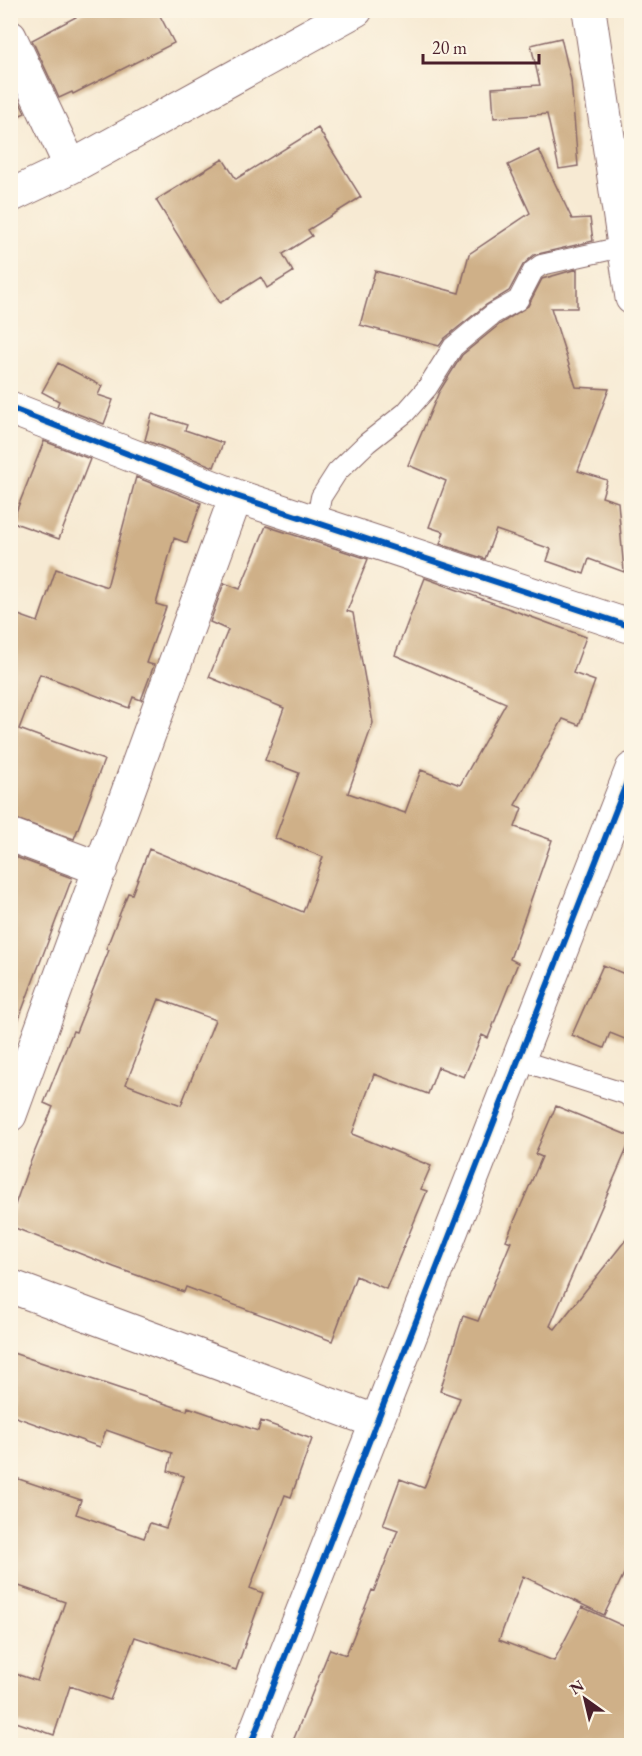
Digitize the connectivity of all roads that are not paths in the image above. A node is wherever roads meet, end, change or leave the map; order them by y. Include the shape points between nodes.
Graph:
1 (356, 10) edge
2 (589, 10) edge
3 (10, 38) edge
4 (71, 167) junction
5 (10, 196) edge
6 (622, 247) junction
7 (632, 298) edge
8 (10, 408) edge
9 (236, 496) junction
10 (316, 524) junction
11 (632, 627) edge
12 (632, 769) edge
13 (10, 835) edge
14 (101, 869) junction
15 (519, 1060) junction
16 (632, 1099) edge
17 (10, 1115) edge
18 (10, 1286) edge
19 (377, 1422) junction
20 (250, 1746) edge

1 - 4 street
2 - 6 street
3 - 4 street
4 - 5 street
6 - 7 street
6 - 10 lane via 541,265 533,271 518,300 453,348 405,413 337,472 321,497
8 - 9 street
9 - 10 street
9 - 14 street
10 - 11 street
12 - 15 street
13 - 14 street
14 - 17 street
15 - 16 lane
15 - 19 street
18 - 19 street
19 - 20 street

